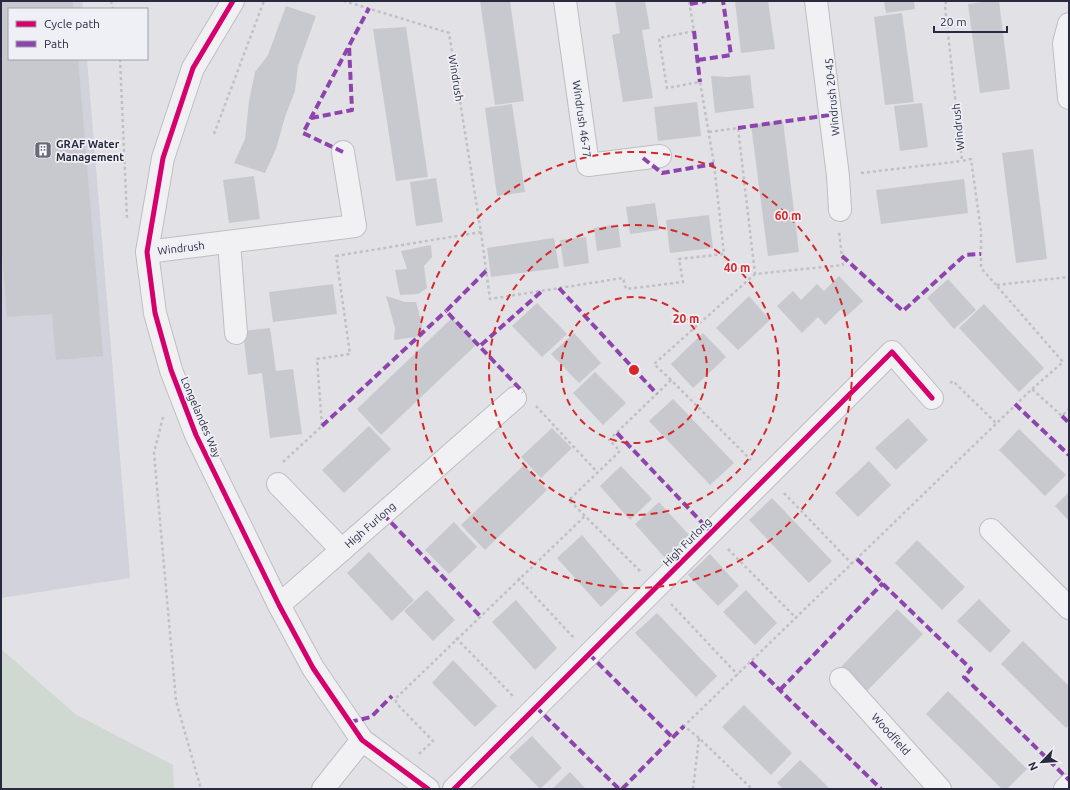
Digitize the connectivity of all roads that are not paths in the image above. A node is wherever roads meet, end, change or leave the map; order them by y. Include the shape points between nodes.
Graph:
1 (233, 1) edge
2 (565, 1) edge
3 (816, 1) edge
4 (824, 1) edge
5 (1069, 24) edge
6 (1069, 98) edge
7 (343, 152) dead end
8 (660, 156) dead end
9 (844, 182) junction
10 (839, 217) road end
11 (228, 242) junction
12 (147, 252) junction
13 (236, 333) dead end
14 (515, 398) road end
15 (932, 398) road end
16 (278, 475) road end
17 (990, 530) dead end
18 (342, 550) junction
19 (279, 605) junction
20 (1069, 608) edge
21 (841, 679) dead end
22 (362, 740) junction
23 (1069, 785) edge
24 (323, 789) edge
25 (428, 789) edge
26 (454, 789) edge
27 (940, 789) edge
28 (1066, 789) edge

1 - 12 street, Longelandes Way via 192,68 163,158
2 - 8 street, Windrush 46-77 via 588,165
3 - 9 street
4 - 9 street, Windrush 20-45
5 - 6 street via 1064,43
7 - 11 street, Windrush via 355,226
9 - 10 street
11 - 12 street, Windrush
11 - 13 street
12 - 19 street, Longelandes Way via 155,313 171,370 196,435
14 - 18 street, High Furlong
15 - 26 street, High Furlong via 892,352
16 - 18 street
17 - 20 street
18 - 19 street, High Furlong
19 - 22 street, Longelandes Way via 314,668
21 - 27 street, Woodfield
22 - 24 street
22 - 25 street, Longelandes Way
23 - 28 street

